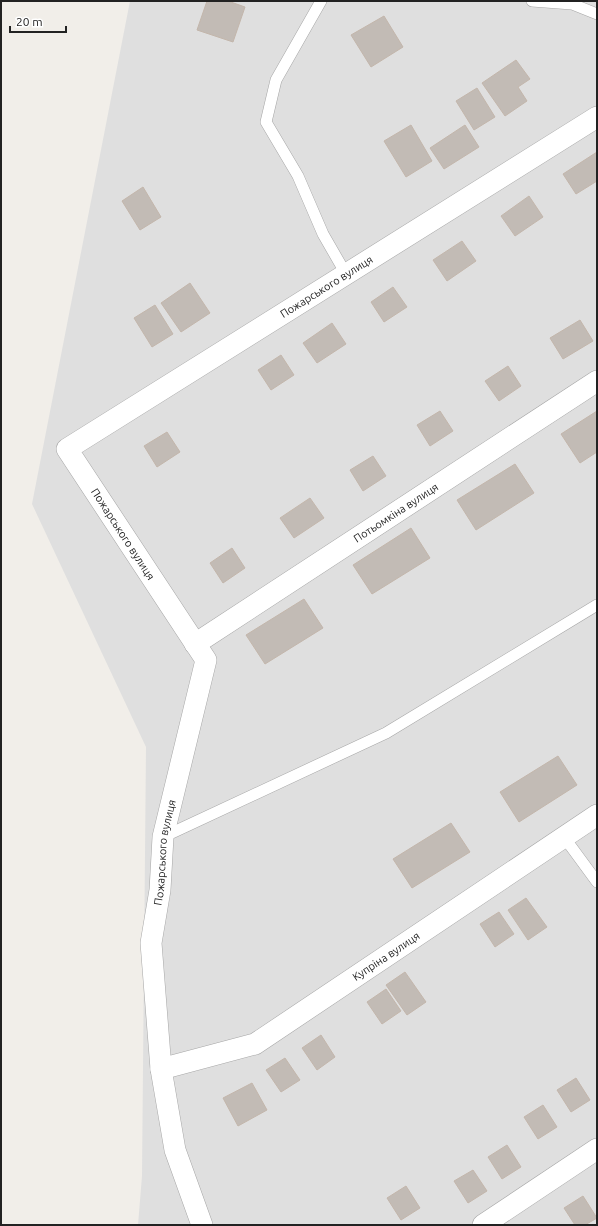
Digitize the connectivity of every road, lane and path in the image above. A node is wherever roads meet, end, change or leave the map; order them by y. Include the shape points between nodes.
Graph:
1 (321, 1) edge
2 (532, 1) edge
3 (597, 14) edge
4 (597, 117) edge
5 (346, 274) junction
6 (597, 381) edge
7 (597, 605) edge
8 (195, 644) junction
9 (597, 815) edge
10 (163, 837) junction
11 (564, 837) junction
12 (597, 882) edge
13 (161, 1069) junction
14 (597, 1149) edge
15 (202, 1225) edge
16 (483, 1225) edge

1 - 5 lane via 276,80 266,122 298,176 323,234
2 - 3 lane via 572,4
4 - 5 street, Пожарського вулиця
5 - 8 street, Пожарського вулиця via 67,449
6 - 8 street, Потьомкіна вулиця
7 - 10 lane via 386,733
8 - 10 street, Пожарського вулиця via 206,660
9 - 11 street, Купріна вулиця
10 - 13 street, Пожарського вулиця via 160,890 151,943
11 - 12 lane
11 - 13 street, Купріна вулиця via 255,1044
13 - 15 street, Пожарського вулиця via 175,1150
14 - 16 street

